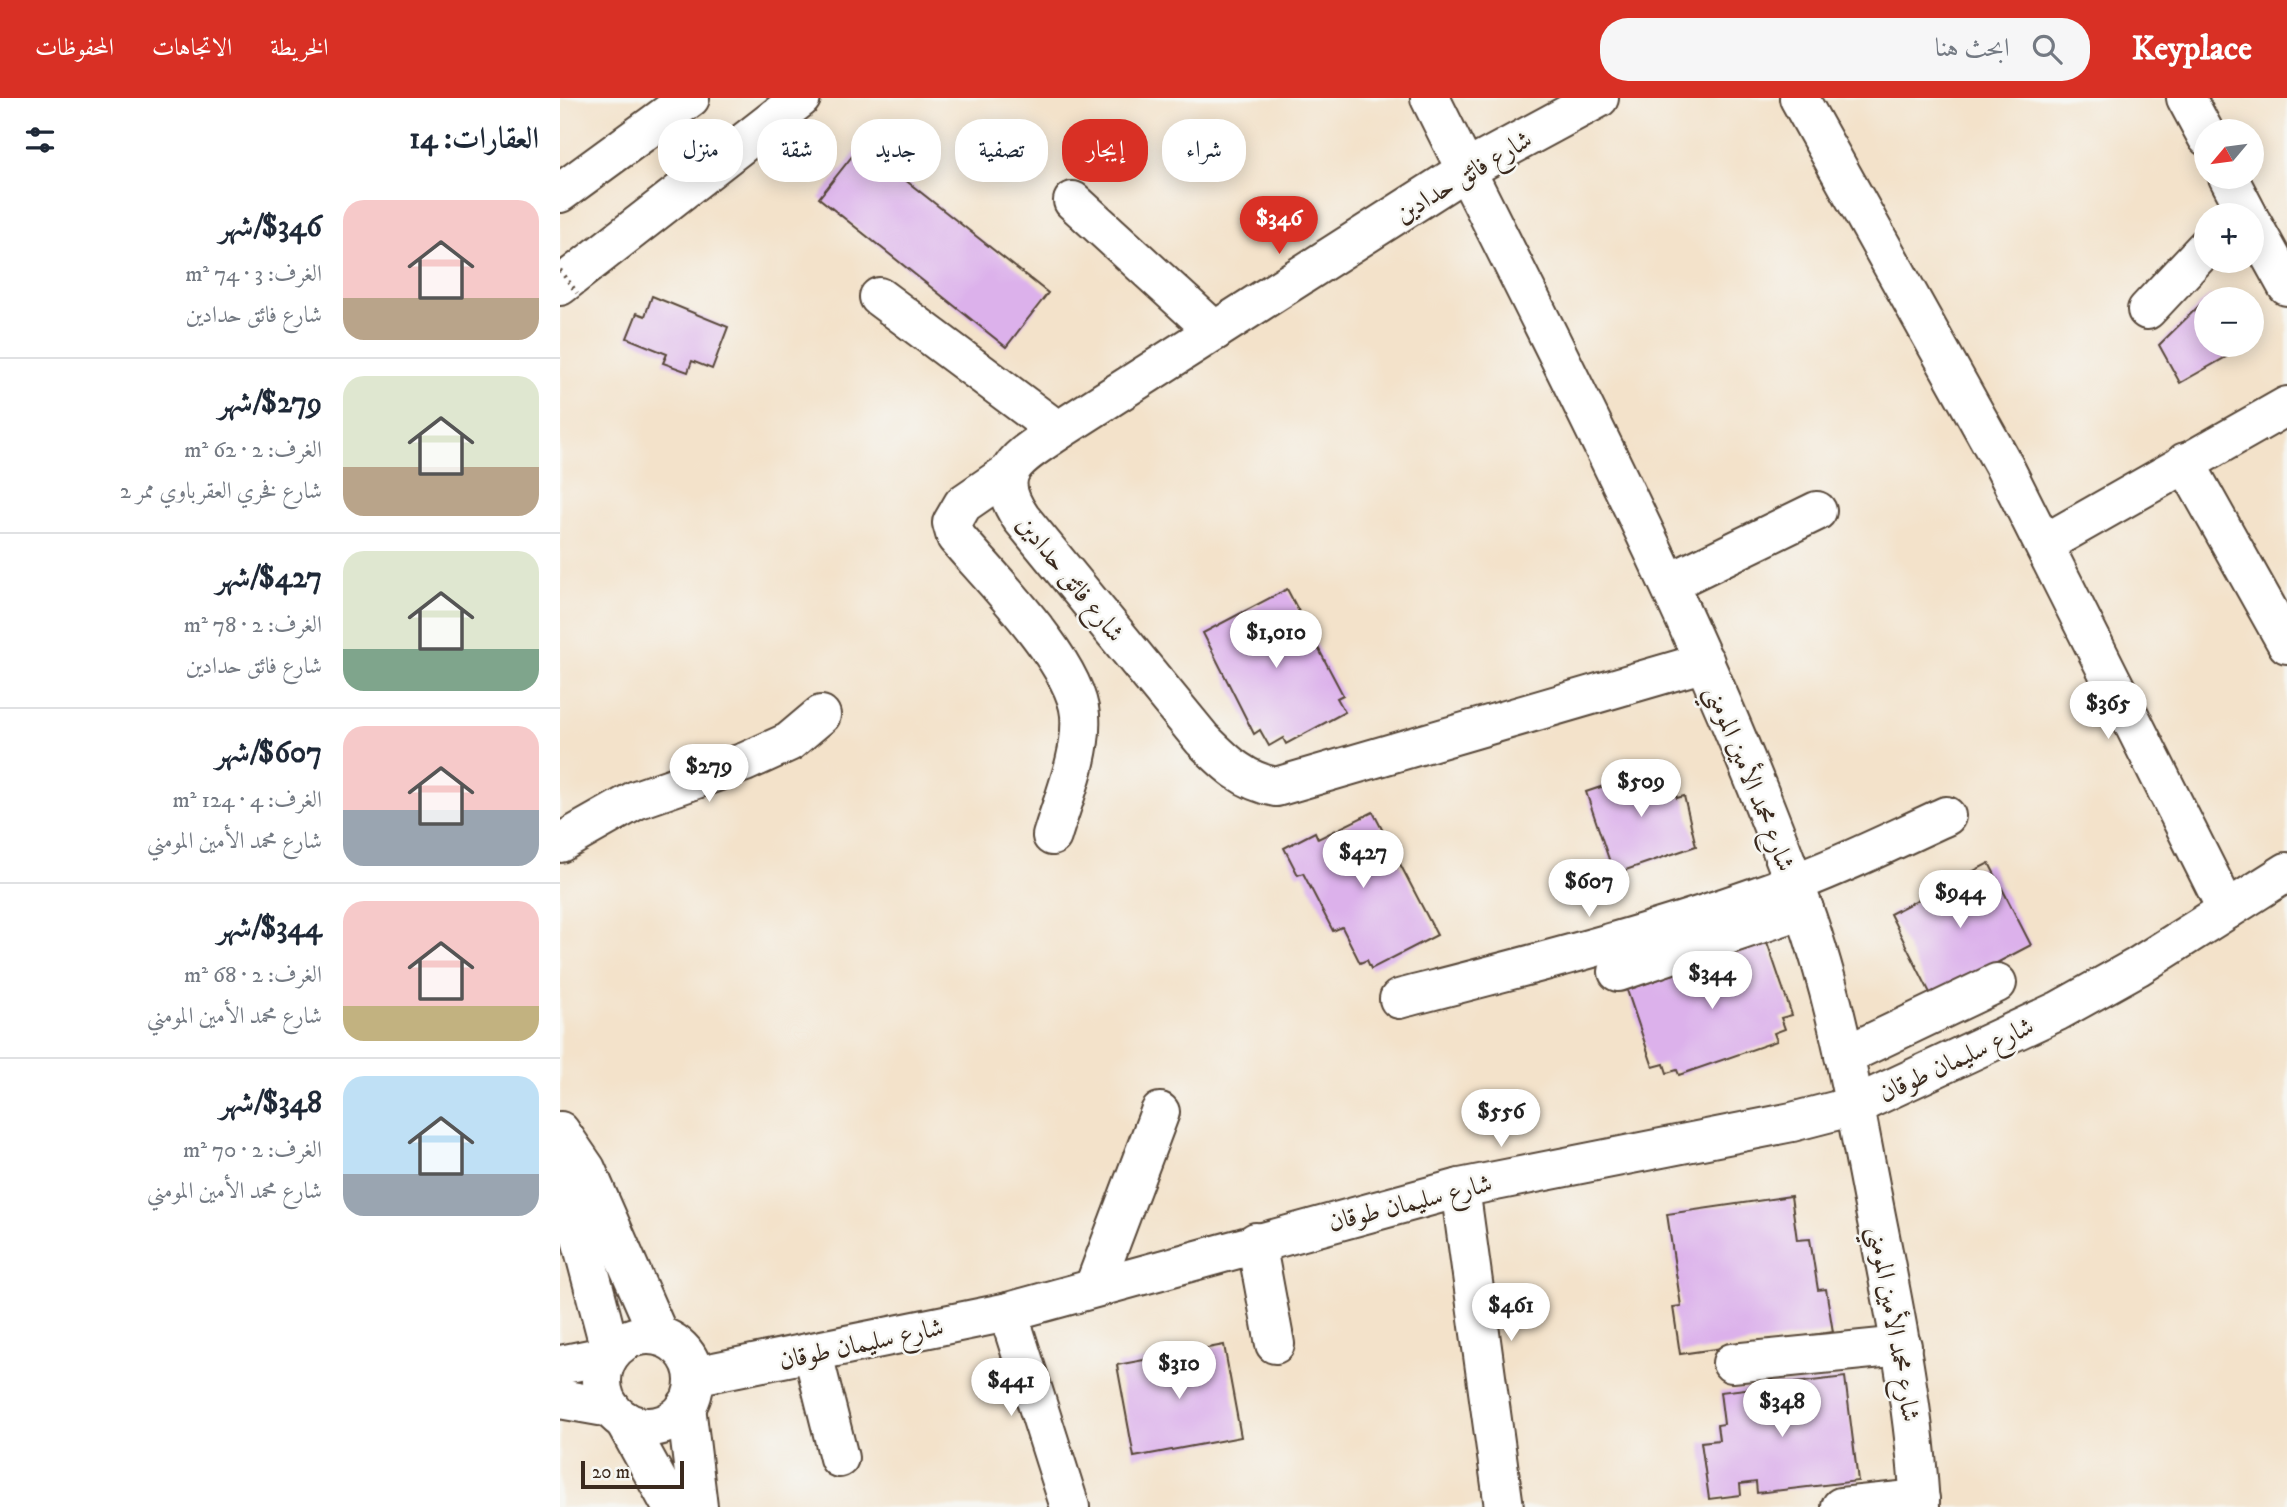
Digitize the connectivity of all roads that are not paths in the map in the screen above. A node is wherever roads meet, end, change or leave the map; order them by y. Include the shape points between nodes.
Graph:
1 (690, 98) edge
2 (801, 98) edge
3 (1430, 98) edge
4 (1599, 98) edge
5 (1799, 98) edge
6 (2186, 98) edge
7 (2197, 119) edge
8 (1466, 170) junction
9 (560, 193) edge
10 (1073, 201) dead end
11 (2264, 246) edge
12 (2194, 260) edge
13 (2287, 286) edge
14 (568, 289) edge
15 (879, 298) dead end
16 (2147, 310) dead end
17 (1215, 331) junction
18 (2287, 406) edge
19 (1058, 431) junction
20 (2185, 462) junction
21 (2004, 466) junction
22 (1008, 473) junction
23 (1817, 511) dead end
24 (2044, 544) junction
25 (1669, 583) junction
26 (2287, 644) edge
27 (1699, 648) junction
28 (2095, 650) junction
29 (821, 715) dead end
30 (1947, 816) dead end
31 (1052, 835) dead end
32 (560, 843) edge
33 (2287, 872) edge
34 (1798, 896) junction
35 (2228, 910) junction
36 (1618, 972) dead end
37 (1997, 983) dead end
38 (1399, 999) dead end
39 (1844, 1056) junction
40 (1854, 1106) junction
41 (1160, 1112) dead end
42 (561, 1134) edge
43 (570, 1173) edge
44 (1460, 1188) junction
45 (1256, 1242) junction
46 (1094, 1287) junction
47 (1008, 1311) junction
48 (659, 1336) junction
49 (1275, 1343) dead end
50 (1902, 1346) junction
51 (610, 1354) junction
52 (813, 1354) junction
53 (1732, 1363) dead end
54 (560, 1365) edge
55 (690, 1391) junction
56 (560, 1399) edge
57 (618, 1414) junction
58 (839, 1458) dead end
59 (1920, 1503) edge
60 (672, 1507) edge
61 (698, 1507) edge
62 (1070, 1507) edge
63 (1504, 1507) edge
64 (1841, 1507) edge

1 - 9 street
2 - 14 street
3 - 8 street, شارع محمد الأمين المومني
4 - 8 street, شارع فائق حدادين
5 - 21 street
6 - 7 street
8 - 17 street, شارع فائق حدادين
8 - 25 street, شارع محمد الأمين المومني
10 - 17 street
11 - 13 street
12 - 16 street
15 - 19 street
17 - 19 street, شارع فائق حدادين
18 - 20 street
19 - 22 street, شارع فائق حدادين
20 - 24 street
20 - 26 street
21 - 24 street
21 - 28 street via 1992,493 2066,640
22 - 27 street, شارع فائق حدادين via 1007,491 1021,518 1202,739 1233,769 1258,784 1276,787
22 - 31 street via 964,505 952,523 956,537 1049,648 1076,693 1079,738
23 - 25 street
24 - 28 street
25 - 27 street, شارع محمد الأمين المومني
27 - 34 street, شارع محمد الأمين المومني
28 - 35 street
29 - 32 street via 789,742 636,800
30 - 34 street
33 - 35 street, شارع سليمان طوقان
34 - 36 street
34 - 38 street
34 - 39 street, شارع محمد الأمين المومني
35 - 40 street, شارع سليمان طوقان via 2058,1011
37 - 39 street
39 - 40 street, شارع محمد الأمين المومني
40 - 44 street, شارع سليمان طوقان
40 - 50 street, شارع محمد الأمين المومني
41 - 46 street
42 - 43 street
43 - 48 street
43 - 51 street
44 - 45 street, شارع سليمان طوقان
44 - 63 street
45 - 46 street, شارع سليمان طوقان
45 - 49 street
46 - 47 street, شارع سليمان طوقان
47 - 52 street, شارع سليمان طوقان
47 - 62 street
48 - 51 street via 632,1337
48 - 55 street via 676,1344 688,1358
50 - 53 street
50 - 59 street, شارع محمد الأمين المومني
51 - 54 street
51 - 57 street via 602,1382
52 - 55 street, شارع سليمان طوقان
52 - 58 street
55 - 57 street via 665,1423 651,1427
55 - 61 street
56 - 57 street
57 - 60 street
59 - 64 street

